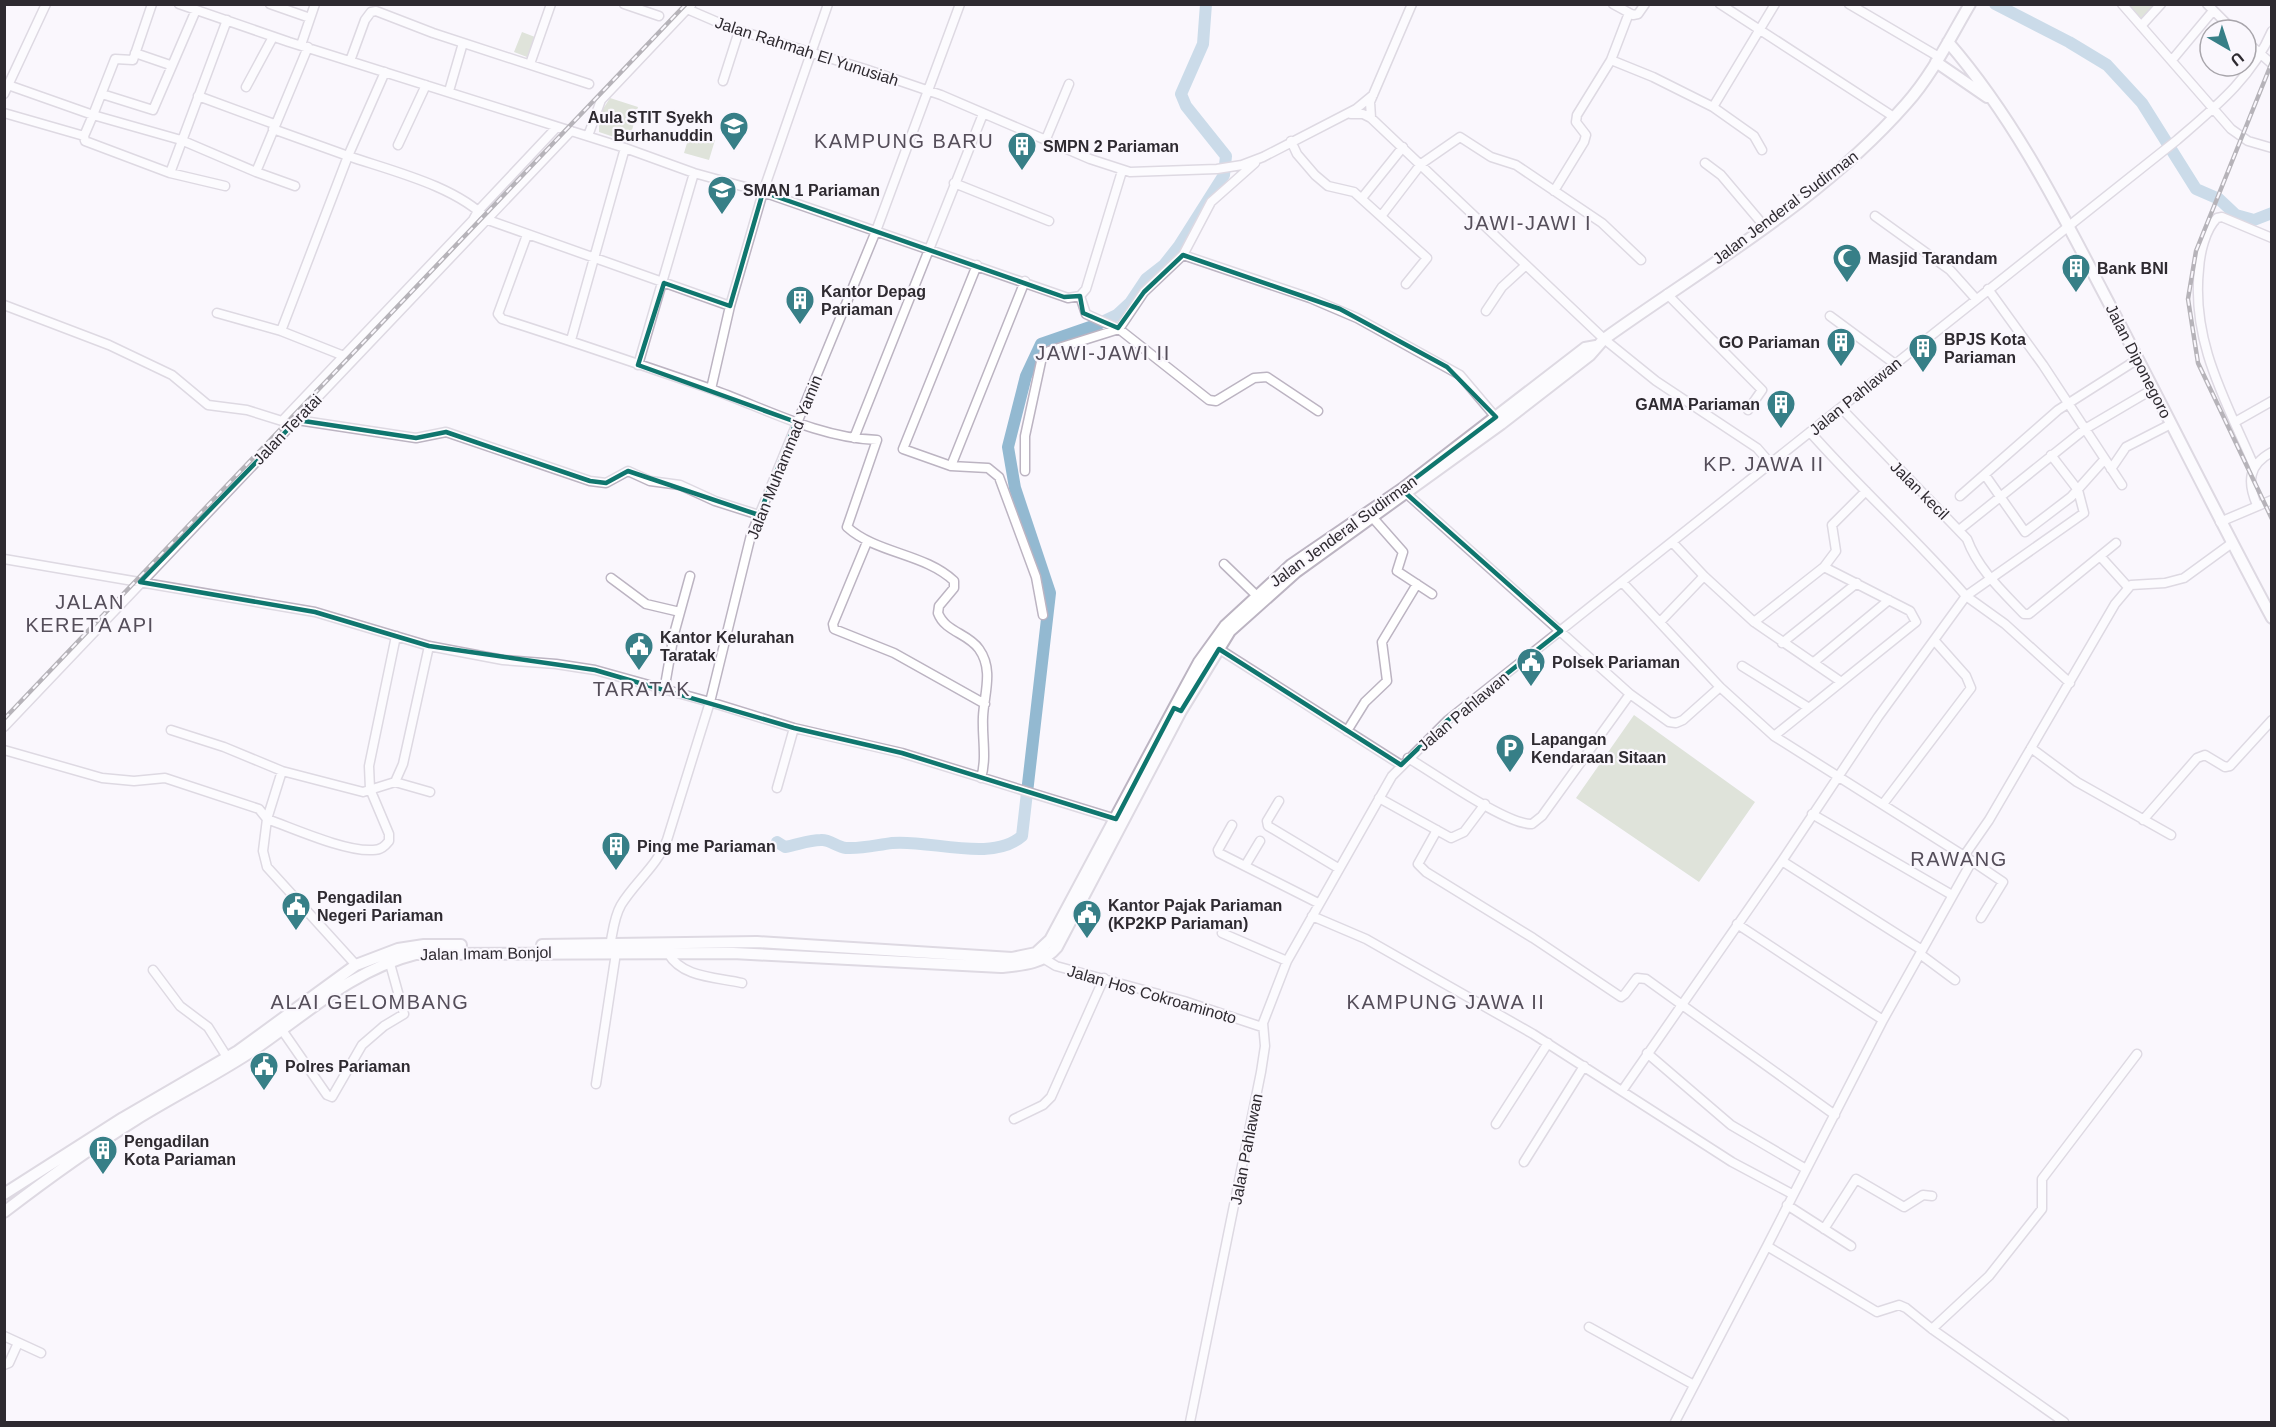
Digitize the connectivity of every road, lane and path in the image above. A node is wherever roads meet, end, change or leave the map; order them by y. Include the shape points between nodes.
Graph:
1 (46, 4) edge
2 (152, 4) edge
3 (179, 4) edge
4 (213, 4) edge
5 (270, 4) edge
6 (315, 4) edge
7 (551, 4) edge
8 (624, 4) edge
9 (828, 4) edge
10 (960, 4) edge
11 (1412, 4) edge
12 (1613, 4) edge
13 (1645, 4) edge
14 (1720, 4) edge
15 (1775, 4) edge
16 (1849, 4) edge
17 (2122, 4) edge
18 (2161, 4) edge
19 (1970, 5) edge
20 (689, 7) edge
21 (2209, 8) edge
22 (196, 10) junction
23 (1629, 13) junction
24 (210, 14) junction
25 (659, 16) dead end
26 (310, 18) junction
27 (227, 20) junction
28 (2141, 26) junction
29 (1760, 30) junction
30 (740, 31) junction
31 (2271, 32) edge
32 (273, 37) junction
33 (1948, 42) junction
34 (463, 43) junction
35 (305, 46) junction
36 (813, 52) junction
37 (2258, 52) edge
38 (135, 53) junction
39 (2262, 55) junction
40 (1938, 59) junction
41 (1611, 60) junction
42 (2172, 60) junction
43 (350, 61) junction
44 (530, 64) junction
45 (2271, 64) edge
46 (170, 65) junction
47 (385, 72) junction
48 (935, 76) junction
49 (723, 81) dead end
50 (426, 84) junction
51 (588, 84) dead end
52 (1069, 84) dead end
53 (8, 85) junction
54 (246, 87) dead end
55 (449, 91) junction
56 (928, 91) junction
57 (4, 94) edge
58 (102, 94) junction
59 (941, 95) junction
60 (1373, 95) junction
61 (198, 96) junction
62 (1713, 107) junction
63 (1999, 107) junction
64 (2214, 108) junction
65 (4, 113) edge
66 (982, 114) junction
67 (93, 115) junction
68 (1341, 116) junction
69 (1894, 117) junction
70 (1371, 118) junction
71 (274, 127) junction
72 (557, 128) junction
73 (571, 131) junction
74 (84, 136) junction
75 (588, 136) junction
76 (181, 140) junction
77 (1046, 140) junction
78 (1291, 141) junction
79 (398, 145) dead end
80 (1403, 147) junction
81 (625, 148) junction
82 (2271, 148) edge
83 (1762, 150) dead end
84 (348, 156) junction
85 (1263, 158) junction
86 (1704, 163) dead end
87 (1421, 164) junction
88 (1122, 171) junction
89 (170, 172) junction
90 (256, 172) junction
91 (694, 172) junction
92 (954, 183) junction
93 (225, 186) dead end
94 (295, 186) dead end
95 (1554, 191) junction
96 (763, 192) junction
97 (1362, 198) junction
98 (478, 211) junction
99 (1382, 215) junction
100 (1875, 216) dead end
101 (488, 220) junction
102 (1048, 221) dead end
103 (2068, 225) junction
104 (1765, 227) junction
105 (876, 231) junction
106 (526, 235) junction
107 (2271, 238) edge
108 (930, 249) junction
109 (1183, 255) junction
110 (593, 259) junction
111 (1641, 260) dead end
112 (977, 265) junction
113 (1526, 265) junction
114 (1025, 281) junction
115 (664, 283) junction
116 (1406, 284) dead end
117 (1988, 289) junction
118 (1667, 294) junction
119 (1080, 296) junction
120 (1976, 299) junction
121 (4, 306) edge
122 (730, 306) junction
123 (1486, 311) dead end
124 (218, 313) dead end
125 (1830, 316) dead end
126 (1118, 328) junction
127 (281, 331) junction
128 (571, 340) junction
129 (1600, 343) junction
130 (344, 356) junction
131 (2138, 359) junction
132 (1895, 364) junction
133 (638, 365) junction
134 (711, 389) junction
135 (2153, 389) junction
136 (2271, 401) edge
137 (2066, 404) junction
138 (1841, 408) junction
139 (1748, 410) dead end
140 (1318, 411) dead end
141 (297, 420) junction
142 (1499, 421) junction
143 (796, 422) junction
144 (2235, 422) junction
145 (2171, 424) junction
146 (2085, 429) junction
147 (1810, 432) junction
148 (854, 438) junction
149 (2271, 452) edge
150 (2051, 455) junction
151 (2104, 460) junction
152 (1771, 464) junction
153 (951, 466) junction
154 (2254, 466) junction
155 (2110, 469) junction
156 (1025, 471) dead end
157 (1985, 475) junction
158 (2122, 485) dead end
159 (2078, 490) junction
160 (1866, 491) junction
161 (1407, 494) junction
162 (1960, 496) dead end
163 (2001, 498) junction
164 (2271, 500) edge
165 (2257, 505) junction
166 (759, 515) junction
167 (1373, 518) junction
168 (2220, 522) junction
169 (1959, 530) junction
170 (1343, 534) junction
171 (867, 542) junction
172 (1673, 543) junction
173 (2116, 543) dead end
174 (2232, 543) junction
175 (2100, 556) junction
176 (4, 559) edge
177 (1224, 564) dead end
178 (1824, 567) junction
179 (690, 576) dead end
180 (1704, 576) junction
181 (611, 578) dead end
182 (1991, 579) junction
183 (140, 582) junction
184 (1623, 583) junction
185 (1417, 584) junction
186 (1857, 584) junction
187 (2128, 587) junction
188 (1432, 594) dead end
189 (1256, 595) junction
190 (1966, 596) junction
191 (1889, 600) junction
192 (680, 612) junction
193 (1042, 615) dead end
194 (2271, 618) edge
195 (1754, 621) junction
196 (1660, 622) junction
197 (1561, 631) junction
198 (396, 636) junction
199 (1934, 640) junction
200 (1782, 643) junction
201 (429, 646) junction
202 (1219, 649) junction
203 (1814, 662) junction
204 (1742, 666) dead end
205 (1839, 681) junction
206 (2070, 683) junction
207 (1720, 687) junction
208 (664, 691) junction
209 (1630, 694) junction
210 (710, 702) junction
211 (985, 704) junction
212 (1809, 708) junction
213 (1177, 709) junction
214 (2271, 720) edge
215 (4, 727) edge
216 (794, 728) junction
217 (171, 730) dead end
218 (1347, 731) junction
219 (1774, 736) junction
220 (2031, 748) junction
221 (4, 750) edge
222 (1408, 758) junction
223 (1401, 765) junction
224 (282, 771) junction
225 (1837, 776) junction
226 (981, 778) junction
227 (395, 782) junction
228 (777, 788) dead end
229 (370, 789) junction
230 (430, 792) dead end
231 (1379, 798) junction
232 (1279, 801) dead end
233 (1485, 804) junction
234 (1883, 804) junction
235 (1812, 814) junction
236 (267, 819) junction
237 (1116, 819) junction
238 (2143, 820) junction
239 (1232, 825) dead end
240 (1437, 830) junction
241 (2171, 835) dead end
242 (1260, 842) dead end
243 (1968, 859) junction
244 (1782, 861) junction
245 (1245, 866) junction
246 (1338, 868) junction
247 (1093, 871) junction
248 (1952, 896) junction
249 (1318, 903) junction
250 (1312, 916) junction
251 (1981, 918) dead end
252 (1737, 924) junction
253 (1222, 933) dead end
254 (757, 942) junction
255 (473, 948) junction
256 (612, 950) junction
257 (1921, 952) junction
258 (668, 953) junction
259 (757, 955) junction
260 (889, 956) junction
261 (1041, 957) junction
262 (389, 960) junction
263 (1287, 961) junction
264 (356, 965) junction
265 (153, 970) dead end
266 (1104, 978) junction
267 (1955, 980) dead end
268 (742, 983) dead end
269 (325, 993) junction
270 (1681, 1003) junction
271 (1883, 1020) junction
272 (1262, 1027) junction
273 (282, 1030) junction
274 (1548, 1043) junction
275 (1647, 1053) junction
276 (2137, 1054) dead end
277 (227, 1057) junction
278 (1584, 1066) junction
279 (194, 1081) junction
280 (596, 1084) dead end
281 (1622, 1091) junction
282 (1835, 1115) junction
283 (1014, 1119) dead end
284 (1496, 1124) dead end
285 (1524, 1162) dead end
286 (60, 1164) junction
287 (1806, 1169) junction
288 (4, 1194) edge
289 (1792, 1194) junction
290 (1932, 1196) dead end
291 (1787, 1206) junction
292 (4, 1212) edge
293 (1824, 1229) junction
294 (1767, 1246) junction
295 (1851, 1246) dead end
296 (1589, 1327) dead end
297 (1932, 1329) junction
298 (4, 1336) edge
299 (18, 1343) junction
300 (41, 1353) dead end
301 (4, 1365) edge
302 (1695, 1385) junction
303 (1190, 1422) edge
304 (1675, 1422) edge
305 (2064, 1422) edge

1 - 53 street
2 - 38 street
3 - 22 street
4 - 24 street
5 - 26 street
6 - 26 street
7 - 44 street
8 - 25 street
9 - 36 street
10 - 48 street, Jalan Muhammad Yamin
11 - 60 street
12 - 23 street
13 - 23 street via 1638,14
14 - 29 street
15 - 29 street
16 - 40 street
17 - 28 street
18 - 28 street
19 - 33 main road, Jalan Jenderal Sudirman
20 - 30 street, Jalan Rahmah El Yunusiah
20 - 75 street via 601,100
21 - 42 street
22 - 24 street
22 - 46 street
23 - 41 street
24 - 27 street
26 - 35 street
27 - 32 street
27 - 61 street
28 - 42 street
29 - 62 street
29 - 69 street
30 - 36 street, Jalan Rahmah El Yunusiah
30 - 49 street
31 - 39 street
32 - 35 street
32 - 54 street
33 - 40 main road, Jalan Jenderal Sudirman
33 - 63 main road, Jalan Diponegoro
34 - 43 street via 371,12
34 - 44 street
34 - 55 street
35 - 43 street
35 - 71 street
36 - 56 street, Jalan Rahmah El Yunusiah
36 - 96 street
37 - 39 street
38 - 46 street
38 - 58 street via 131,62 115,59
39 - 45 street
39 - 64 street, Jalan Pahlawan
40 - 63 main road, Jalan Diponegoro
40 - 69 main road, Jalan Jenderal Sudirman
41 - 62 street
41 - 95 street via 1577,115 1576,122 1586,135 1584,142
42 - 64 street
43 - 47 street
44 - 51 street
46 - 58 street via 153,110
47 - 50 street
47 - 84 street
48 - 56 street, Jalan Muhammad Yamin
48 - 59 street
50 - 55 street
50 - 79 street
52 - 77 street
53 - 57 street
53 - 67 street
55 - 72 street
56 - 59 street, Jalan Rahmah El Yunusiah
56 - 105 street, Jalan Muhammad Yamin
58 - 67 street
59 - 66 street, Jalan Rahmah El Yunusiah
60 - 68 street
60 - 70 street
61 - 71 street
61 - 76 street
62 - 83 street via 1754,136
63 - 103 main road, Jalan Diponegoro
64 - 82 street via 2231,129 2248,141
64 - 103 street, Jalan Pahlawan
65 - 74 street
66 - 77 street, Jalan Rahmah El Yunusiah
66 - 92 street
67 - 74 street
67 - 76 street
68 - 70 street via 1363,114
68 - 78 street
69 - 104 main road, Jalan Jenderal Sudirman via 1832,174
70 - 80 street
71 - 84 street
71 - 90 street
72 - 73 street
72 - 98 street
73 - 75 street
73 - 101 street, Jalan Teratai
74 - 89 street via 85,141
75 - 81 street
76 - 89 street
76 - 90 street
77 - 88 street, Jalan Rahmah El Yunusiah
78 - 85 street
78 - 97 street via 1304,164 1324,183 1334,189 1350,190
80 - 87 street
80 - 97 street
81 - 91 street
81 - 110 street
84 - 98 street via 435,187
84 - 127 street
85 - 88 street via 1217,169
85 - 109 street via 1211,202
86 - 104 street via 1721,175
87 - 95 street via 1460,137 1491,156 1516,165
87 - 99 street
87 - 113 street
88 - 119 street via 1088,284
89 - 93 street
90 - 94 street
91 - 96 street
91 - 115 street
92 - 102 street
92 - 108 street
95 - 111 street via 1608,228
96 - 105 street
96 - 122 street
97 - 99 street
98 - 101 street
98 - 130 street
99 - 116 street via 1427,258
100 - 120 street via 1950,270
101 - 106 street
101 - 141 street, Jalan Teratai
103 - 117 street, Jalan Pahlawan
103 - 131 main road, Jalan Diponegoro
104 - 118 main road, Jalan Jenderal Sudirman
105 - 108 street
105 - 143 street, Jalan Muhammad Yamin
106 - 110 street
106 - 128 street via 499,316
107 - 144 street via 2217,218 2200,259 2197,303 2201,333 2218,387
108 - 112 street
108 - 148 street
109 - 126 street via 1138,298
109 - 142 street via 1310,297 1348,314 1460,375
110 - 115 street
110 - 128 street
112 - 114 street
112 - 153 street via 903,449
113 - 123 street via 1502,287
113 - 129 street
114 - 119 street via 1064,297
114 - 153 street
115 - 122 street
115 - 133 street
117 - 120 street, Jalan Pahlawan
117 - 137 street via 2037,355
118 - 129 main road, Jalan Jenderal Sudirman
118 - 139 street via 1762,390
119 - 126 street via 1083,311
120 - 132 street, Jalan Pahlawan
121 - 130 street via 109,345 172,375 208,405 248,410 282,421
122 - 134 street
124 - 127 street
125 - 132 street
126 - 140 street via 1209,400 1216,401 1254,378 1267,377
126 - 156 street via 1049,351 1042,357 1025,436
127 - 130 street
128 - 133 street
129 - 142 main road, Jalan Jenderal Sudirman via 1585,348
129 - 152 street via 1757,448
131 - 135 main road, Jalan Diponegoro
131 - 137 street
132 - 138 street, Jalan Pahlawan
133 - 134 street
134 - 143 street
135 - 145 main road, Jalan Diponegoro
135 - 146 street
136 - 144 street
137 - 146 street
137 - 157 street
138 - 147 street, Jalan Pahlawan
138 - 169 street, Jalan kecil
141 - 166 street via 416,438 446,432 590,481 606,483 628,471 651,481 680,485
141 - 183 street, Jalan Teratai
142 - 161 main road, Jalan Jenderal Sudirman
142 - 170 main road, Jalan Jenderal Sudirman
143 - 148 street
143 - 166 street, Jalan Muhammad Yamin
144 - 154 street
145 - 155 street via 2126,447
145 - 168 main road, Jalan Diponegoro
146 - 150 street
146 - 151 street
147 - 152 street, Jalan Pahlawan
147 - 160 street
148 - 171 street via 877,440 847,526
149 - 154 street
150 - 159 street
150 - 163 street
151 - 155 street
151 - 159 street
152 - 172 street, Jalan Pahlawan
153 - 193 street via 988,468 999,477 1035,577
154 - 165 street via 2250,485
155 - 158 street
157 - 162 street
157 - 163 street
159 - 163 street via 2025,532
159 - 182 street via 2082,516
160 - 178 street via 1832,525 1836,551
160 - 190 street
161 - 167 main road, Jalan Jenderal Sudirman
161 - 197 street
163 - 169 street
164 - 165 street
165 - 168 street
166 - 210 street, Jalan Muhammad Yamin
167 - 170 main road, Jalan Jenderal Sudirman
167 - 185 street via 1403,552 1397,571
168 - 174 main road, Jalan Diponegoro
169 - 182 street, Jalan kecil
170 - 189 main road, Jalan Jenderal Sudirman via 1291,565
170 - 202 main road, Jalan Jenderal Sudirman via 1262,600 1230,631
171 - 211 street via 918,560 954,581 954,588 939,606 938,614 946,626 967,637 981,652 987,670
171 - 211 street via 832,624 834,629 894,653
172 - 180 street
172 - 184 street, Jalan Pahlawan
173 - 175 street
174 - 187 street via 2184,578
174 - 194 main road, Jalan Diponegoro
175 - 182 street, Jalan kecil via 2029,614 2024,614
175 - 187 street
176 - 183 street
177 - 189 street
178 - 186 street
178 - 195 street
179 - 192 street
180 - 195 street
180 - 196 street
181 - 192 street via 646,604
182 - 190 street
183 - 198 street via 315,612
183 - 215 street, Jalan Teratai
184 - 196 street
184 - 197 street, Jalan Pahlawan
185 - 188 street
185 - 218 street via 1382,642 1387,681 1365,702
186 - 191 street
186 - 200 street
187 - 206 street
189 - 213 main road, Jalan Jenderal Sudirman via 1211,644
190 - 199 street
190 - 206 street via 2005,624
191 - 203 street
191 - 205 street via 1910,611 1916,622
192 - 208 street
195 - 200 street
196 - 207 street
197 - 209 street
197 - 222 street, Jalan Pahlawan via 1448,720
198 - 201 street
198 - 229 street via 370,753
199 - 225 street
199 - 234 street via 1966,676 1971,688
200 - 203 street
201 - 208 street via 503,660 595,670
201 - 227 street via 403,764
202 - 213 main road, Jalan Jenderal Sudirman
202 - 218 street
203 - 205 street
204 - 212 street
205 - 212 street
206 - 220 street
207 - 209 street via 1676,723 1665,720
207 - 219 street
208 - 210 street
209 - 233 street via 1539,820 1520,823
210 - 216 street
210 - 256 street, Jalan Muhammad Yamin via 665,846 622,904 613,926
211 - 226 street via 985,764
212 - 219 street
213 - 237 main road, Jalan Jenderal Sudirman
213 - 247 main road, Jalan Jenderal Sudirman
214 - 238 street via 2230,766 2205,755 2197,758
216 - 226 street via 902,753
216 - 228 street
217 - 224 street
218 - 223 street
219 - 225 street
220 - 238 street via 2077,782
220 - 243 street
221 - 236 street via 102,778 165,778 252,806
222 - 223 street, Jalan Pahlawan
222 - 233 street
223 - 231 street, Jalan Pahlawan
224 - 229 street via 363,792
224 - 236 street
225 - 234 street
225 - 235 street
226 - 237 street
227 - 229 street
227 - 230 street
229 - 236 street via 389,834 384,848 373,850 335,843
231 - 240 street
231 - 246 street, Jalan Pahlawan
232 - 246 street via 1268,826
233 - 240 street via 1460,835 1451,838
234 - 243 street
235 - 244 street
235 - 248 street
236 - 264 street via 263,851 267,867
237 - 247 main road, Jalan Jenderal Sudirman
238 - 241 street
239 - 245 street via 1218,852
240 - 270 street via 1418,864 1426,872 1621,997 1641,977
242 - 245 street
243 - 248 street
243 - 251 street via 2003,882
244 - 252 street
244 - 257 street
245 - 249 street
246 - 249 street, Jalan Pahlawan
247 - 261 main road, Jalan Jenderal Sudirman
248 - 257 street
249 - 250 street, Jalan Pahlawan
250 - 263 street, Jalan Pahlawan
250 - 274 street via 1366,939
252 - 270 street
252 - 271 street
253 - 263 street
254 - 256 main road, Jalan Imam Bonjol
254 - 259 main road
254 - 260 main road, Jalan Imam Bonjol
255 - 256 main road, Jalan Imam Bonjol
255 - 262 main road, Jalan Imam Bonjol
255 - 264 main road, Jalan Imam Bonjol via 412,946
256 - 258 main road, Jalan Imam Bonjol
256 - 280 street, Jalan Muhammad Yamin
257 - 267 street
257 - 271 street
258 - 259 main road, Jalan Imam Bonjol
258 - 268 street via 684,970
259 - 260 main road, Jalan Imam Bonjol
260 - 261 main road, Jalan Imam Bonjol
261 - 266 street, Jalan Hos Cokroaminoto via 1056,966
262 - 269 main road, Jalan Imam Bonjol
262 - 273 street via 404,1014 362,1045 332,1097
263 - 272 street, Jalan Pahlawan
264 - 269 main road, Jalan Imam Bonjol
265 - 277 street via 183,1009 208,1027
266 - 272 street, Jalan Hos Cokroaminoto
266 - 283 street via 1051,1097
269 - 273 main road, Jalan Imam Bonjol
269 - 277 main road, Jalan Imam Bonjol
270 - 275 street
270 - 282 street
271 - 282 street
272 - 303 street, Jalan Pahlawan via 1265,1046 1261,1072
273 - 279 main road, Jalan Imam Bonjol
274 - 278 street
274 - 284 street
275 - 281 street
275 - 287 street via 1731,1125
276 - 297 street via 2042,1179 2042,1209 1989,1276
277 - 279 main road, Jalan Imam Bonjol
278 - 281 street
278 - 285 street
279 - 286 main road, Jalan Imam Bonjol
281 - 289 street via 1732,1162
282 - 287 street
286 - 288 main road, Jalan Imam Bonjol
286 - 292 main road, Jalan Imam Bonjol
287 - 289 street
289 - 291 street
290 - 293 street via 1923,1195 1904,1207 1856,1179
291 - 293 street
291 - 294 street
293 - 295 street
294 - 297 street via 1877,1312 1902,1305
294 - 302 street
296 - 302 street
297 - 305 street
298 - 299 street
299 - 300 street
299 - 301 street via 9,1363
302 - 304 street

